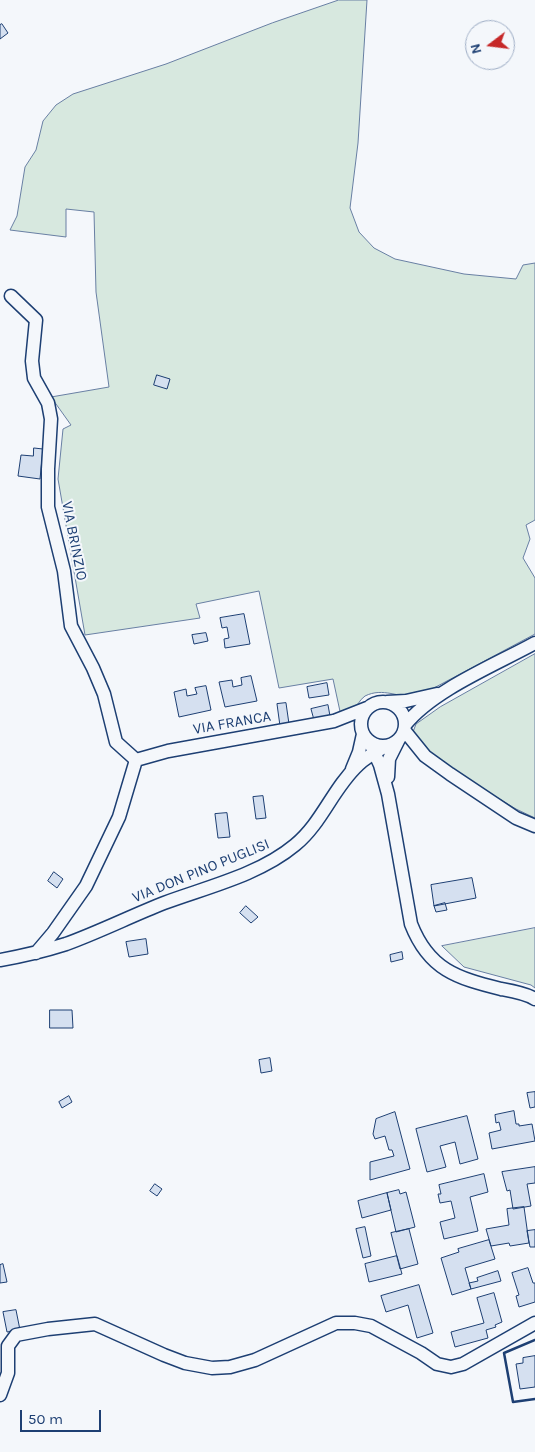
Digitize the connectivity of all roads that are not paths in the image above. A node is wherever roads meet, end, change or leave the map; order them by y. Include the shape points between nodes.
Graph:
1 (11, 296) dead end
2 (535, 643) edge
3 (444, 692) junction
4 (386, 702) junction
5 (368, 708) junction
6 (334, 721) junction
7 (385, 741) junction
8 (425, 756) junction
9 (136, 760) junction
10 (349, 776) junction
11 (535, 826) edge
12 (35, 954) junction
13 (0, 960) edge
14 (535, 999) edge
15 (535, 1323) edge
16 (0, 1395) edge

1 - 9 street, VIA BRINZIO via 36,320 32,361 34,378 48,403 51,419 48,508 64,571 71,626 94,668 116,742
2 - 3 street
3 - 4 street, VIA FRANCA
3 - 7 street
4 - 5 street, VIA FRANCA
4 - 7 street via 402,712
5 - 6 street, VIA FRANCA
5 - 7 street via 362,719
6 - 7 street via 352,725
6 - 9 street, VIA FRANCA via 168,751
7 - 8 street
7 - 8 street
7 - 10 street
7 - 10 street via 360,752
7 - 14 street via 388,794 411,924 416,936 437,964 452,974
8 - 11 street via 516,818
9 - 12 street via 119,817 86,886
10 - 12 street, VIA DON PINO PUGLISI via 312,829 282,855 262,867
12 - 13 street, VIA DON PINO PUGLISI
15 - 16 street via 463,1364 451,1367 437,1364 371,1326 355,1323 336,1323 255,1360 212,1368 185,1363 95,1324 48,1329 16,1335 12,1340 8,1346 8,1373

